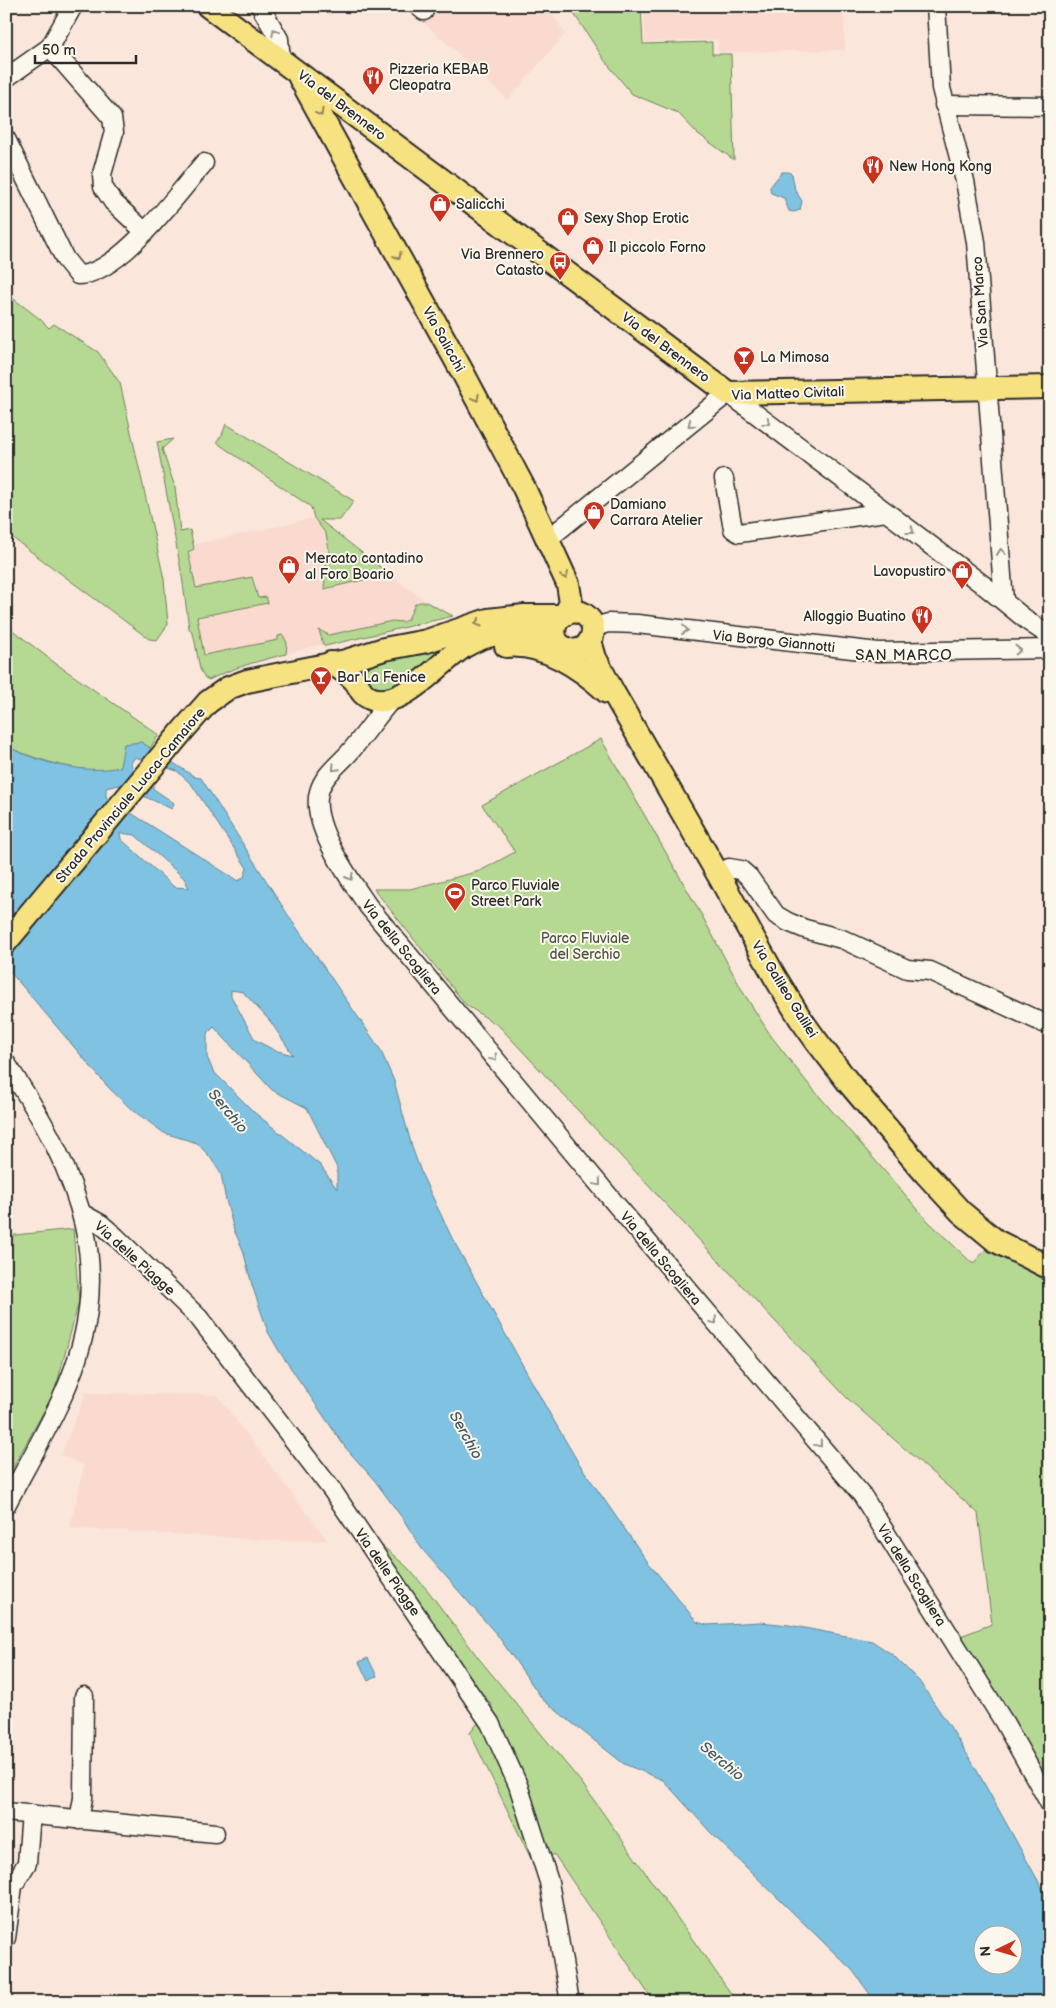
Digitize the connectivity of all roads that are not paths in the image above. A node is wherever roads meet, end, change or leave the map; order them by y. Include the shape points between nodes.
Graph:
1 (73, 6) edge
2 (208, 6) edge
3 (260, 6) edge
4 (936, 6) edge
5 (50, 47) junction
6 (289, 65) junction
7 (6, 78) edge
8 (944, 105) junction
9 (1050, 106) edge
10 (6, 139) edge
11 (204, 163) dead end
12 (145, 232) junction
13 (1050, 387) edge
14 (988, 389) junction
15 (728, 393) junction
16 (724, 479) dead end
17 (886, 512) junction
18 (548, 539) junction
19 (1004, 601) junction
20 (563, 615) junction
21 (1050, 636) edge
22 (579, 641) junction
23 (1050, 649) edge
24 (367, 655) junction
25 (332, 663) junction
26 (418, 683) junction
27 (363, 690) junction
28 (392, 699) junction
29 (622, 707) junction
30 (371, 724) junction
31 (719, 876) junction
32 (6, 942) edge
33 (1050, 1026) edge
34 (6, 1063) edge
35 (83, 1214) junction
36 (1050, 1268) edge
37 (6, 1505) edge
38 (84, 1696) dead end
39 (1050, 1804) edge
40 (6, 1812) edge
41 (31, 1814) junction
42 (79, 1820) junction
43 (215, 1834) dead end
44 (6, 1938) edge
45 (570, 2002) edge

1 - 5 street
2 - 6 main road, Via del Brennero
6 -> 3 street
4 - 8 street, Via San Marco
5 - 7 street
5 - 12 street via 112,118 114,132 102,174 103,187 113,202
6 - 15 main road, Via del Brennero
6 -> 18 main road, Via Salicchi via 467,380
8 - 9 street
8 - 14 street, Via San Marco via 974,219
10 - 12 street via 65,259 78,275 102,267 136,243
11 - 12 street
13 - 14 main road, Via Matteo Civitali
14 - 15 main road, Via Matteo Civitali
19 -> 14 street, Via San Marco
15 -> 17 street, Via del Brennero
15 -> 18 street, Via Matteo Civitali
16 - 17 street via 733,529 739,533
17 -> 19 street, Via del Brennero
18 -> 20 main road, Via Salicchi via 570,588 571,604
19 - 21 street, Via del Brennero
20 - 22 main road via 554,629
20 - 22 main road, Strada Provinciale Lucca-Camaiore via 576,612 590,621
20 -> 24 main road, Strada Provinciale Lucca-Camaiore via 488,620 427,641
22 -> 23 street, Via Borgo Giannotti via 601,624 637,624 878,652
22 - 26 main road via 534,632 491,635 463,647
22 - 29 main road, Via Galileo Galilei via 595,658
24 - 25 main road, Strada Provinciale Lucca-Camaiore
24 - 27 main road via 359,665
25 - 27 main road
25 - 32 main road, Strada Provinciale Lucca-Camaiore via 228,688 208,702
26 - 28 main road
26 - 29 main road via 485,650 520,645 552,654 586,674
27 - 28 main road via 378,701
27 - 30 street
28 - 30 street, Via della Scogliera
29 - 31 main road, Via Galileo Galilei
30 -> 39 street, Via della Scogliera via 325,779 318,797 320,820 360,894 613,1202 862,1495 1004,1722
31 - 33 street via 729,868 741,870 750,877 776,915 788,922 842,939 906,969 930,971
31 - 36 main road, Via Galileo Galilei via 800,1018 895,1138 941,1192 980,1229 1019,1254
34 - 35 street via 56,1147
35 - 37 street via 91,1280 82,1342 60,1403
35 - 45 street, Via delle Piagge via 118,1239 199,1318 332,1490 490,1723 518,1784 549,1882
38 - 42 street via 83,1798
40 - 41 street
41 - 42 street
41 - 44 street via 27,1863 13,1886
42 - 43 street

